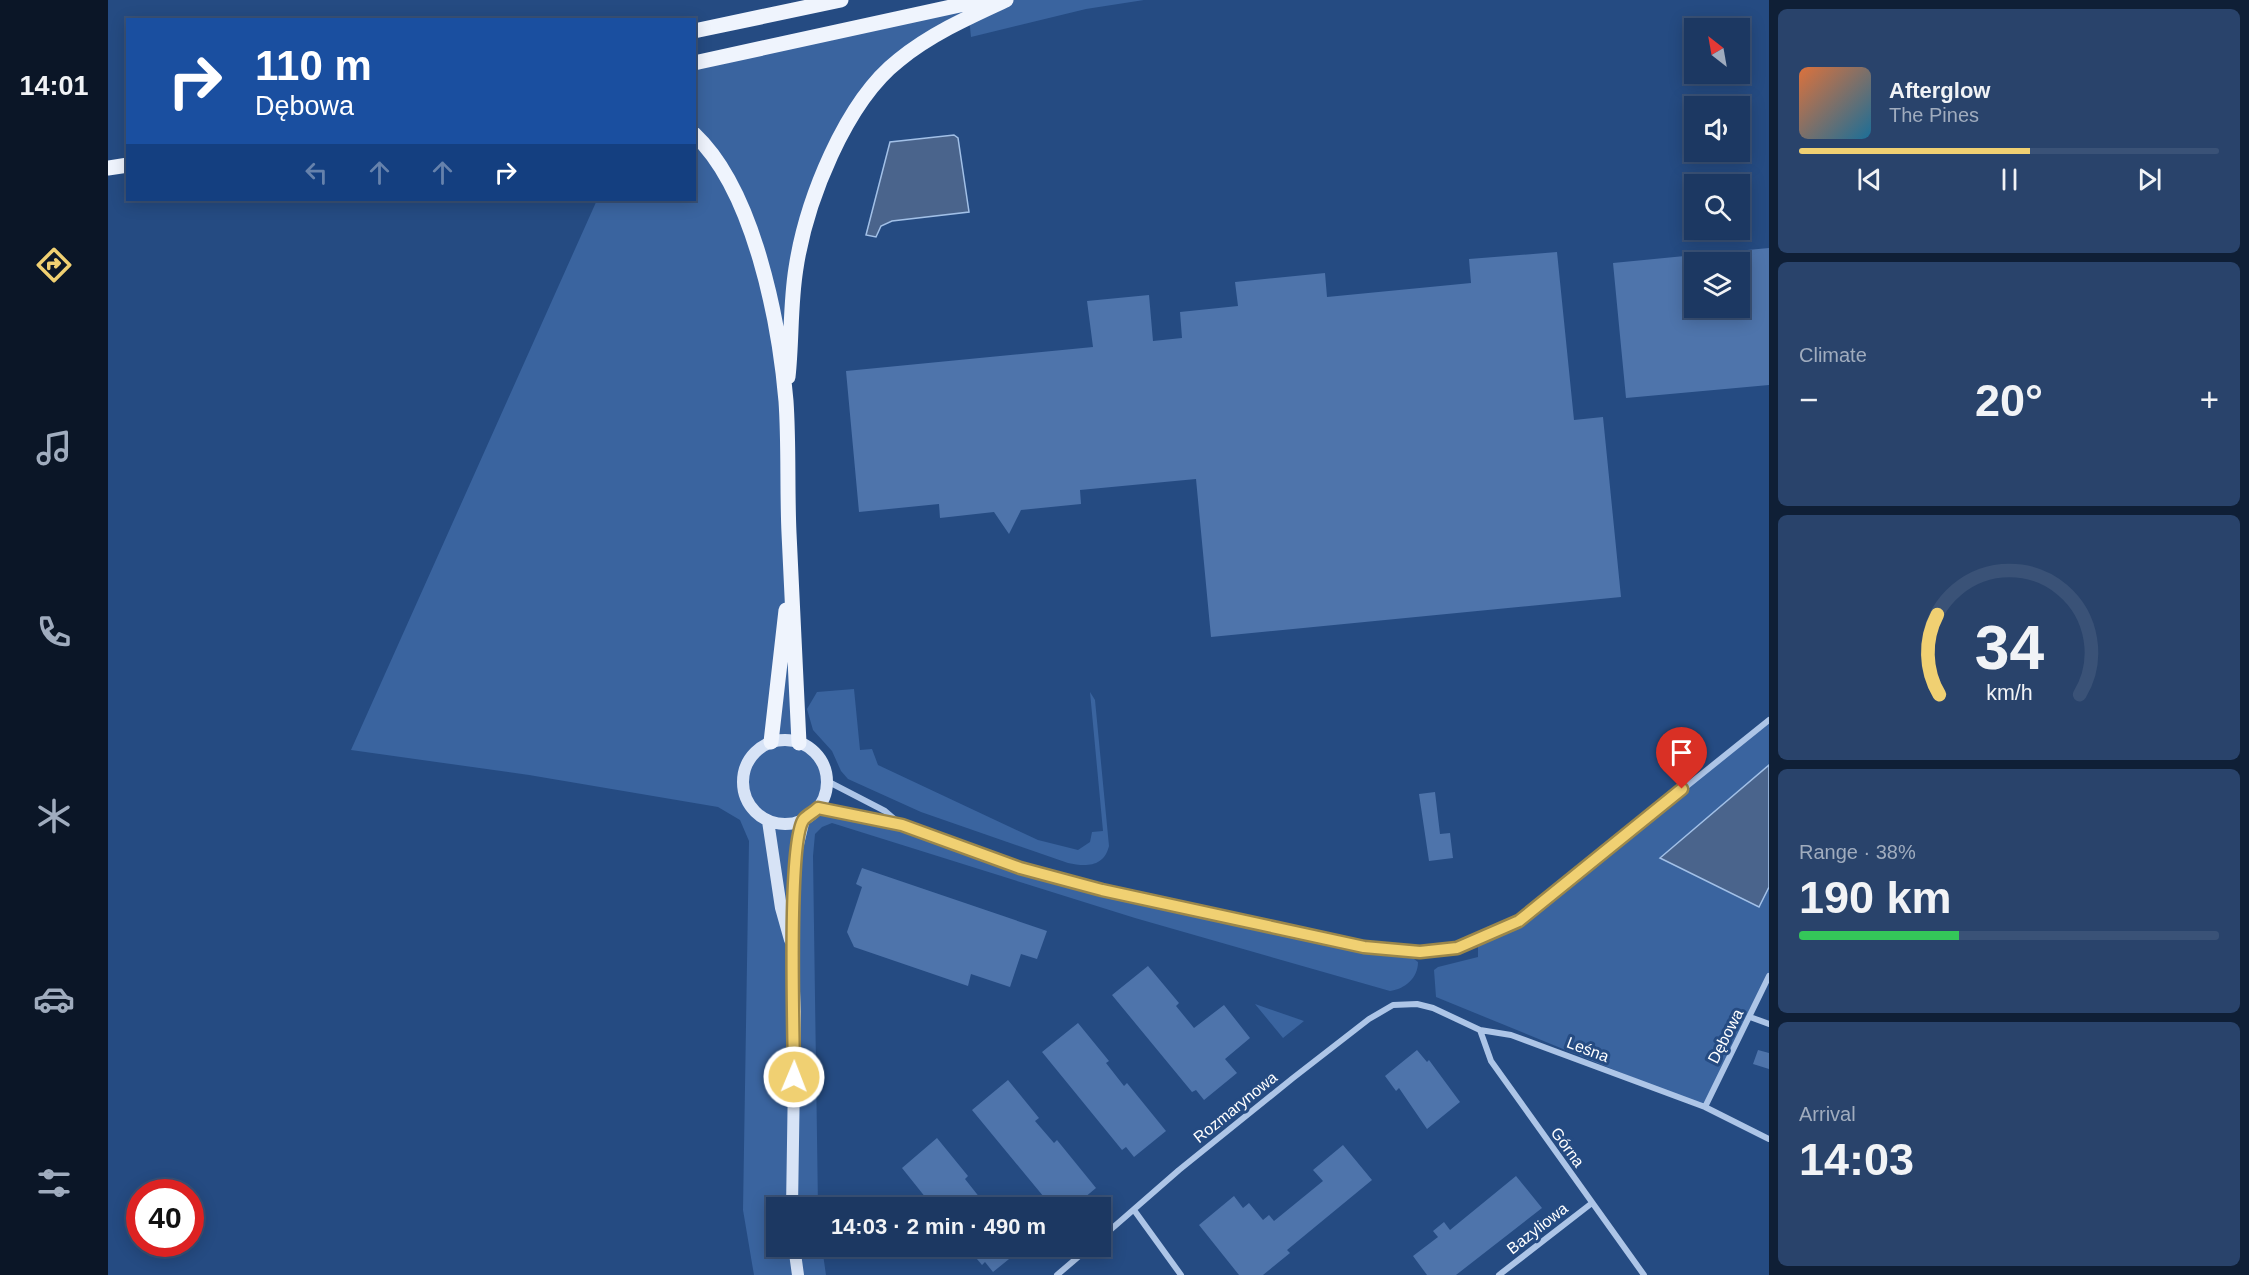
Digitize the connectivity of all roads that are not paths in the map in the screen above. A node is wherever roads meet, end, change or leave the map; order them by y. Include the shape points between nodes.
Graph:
1 (841, 0) edge
2 (983, 0) edge
3 (1006, 0) edge
4 (696, 31) edge
5 (696, 63) edge
6 (696, 137) edge
7 (786, 401) junction
8 (791, 584) junction
9 (1769, 720) edge
10 (771, 742) junction
11 (799, 742) junction
12 (827, 781) junction
13 (818, 808) junction
14 (804, 819) junction
15 (768, 821) junction
16 (902, 825) junction
17 (792, 950) junction
18 (1769, 976) edge
19 (1392, 1005) joint
20 (1750, 1017) junction
21 (1769, 1023) edge
22 (1480, 1030) junction
23 (1705, 1107) junction
24 (1769, 1139) edge
25 (792, 1197) edge
26 (1592, 1203) junction
27 (1134, 1210) junction
28 (1111, 1230) edge
29 (796, 1257) edge
30 (1078, 1257) edge
31 (798, 1275) edge
32 (1057, 1275) edge
33 (1181, 1275) edge
34 (1499, 1275) edge
35 (1644, 1275) edge

1 - 4 main road
2 - 5 main road
3 - 7 main road via 925,41 897,61 872,89 840,138 813,198 799,250
6 - 7 main road via 726,175 748,222 775,330
7 - 8 main road
8 - 10 main road
8 - 11 main road
9 - 16 street via 1519,921 1478,941 1437,951 1407,953 1364,947 1102,890 1020,868
10 - 11 street
10 - 15 street via 751,757 742,780 749,804
11 - 12 street via 819,758
12 - 13 street
12 - 16 street
13 - 14 street
13 - 16 street
14 - 15 street via 786,824
14 - 17 street via 796,853
15 - 17 street via 781,908
17 - 25 street
18 - 20 street, Dębowa
19 - 22 street, Leśna via 1433,1008
19 - 27 street, Rozmarynowa via 1301,1071
20 - 21 street
20 - 23 street, Dębowa
22 - 23 street, Leśna via 1511,1035
22 - 26 street, Górna via 1491,1061
23 - 24 street, Leśna
26 - 34 street, Bazyliowa
26 - 35 street, Górna
27 - 28 street, Rozmarynowa
27 - 33 street
29 - 31 street
30 - 32 street

